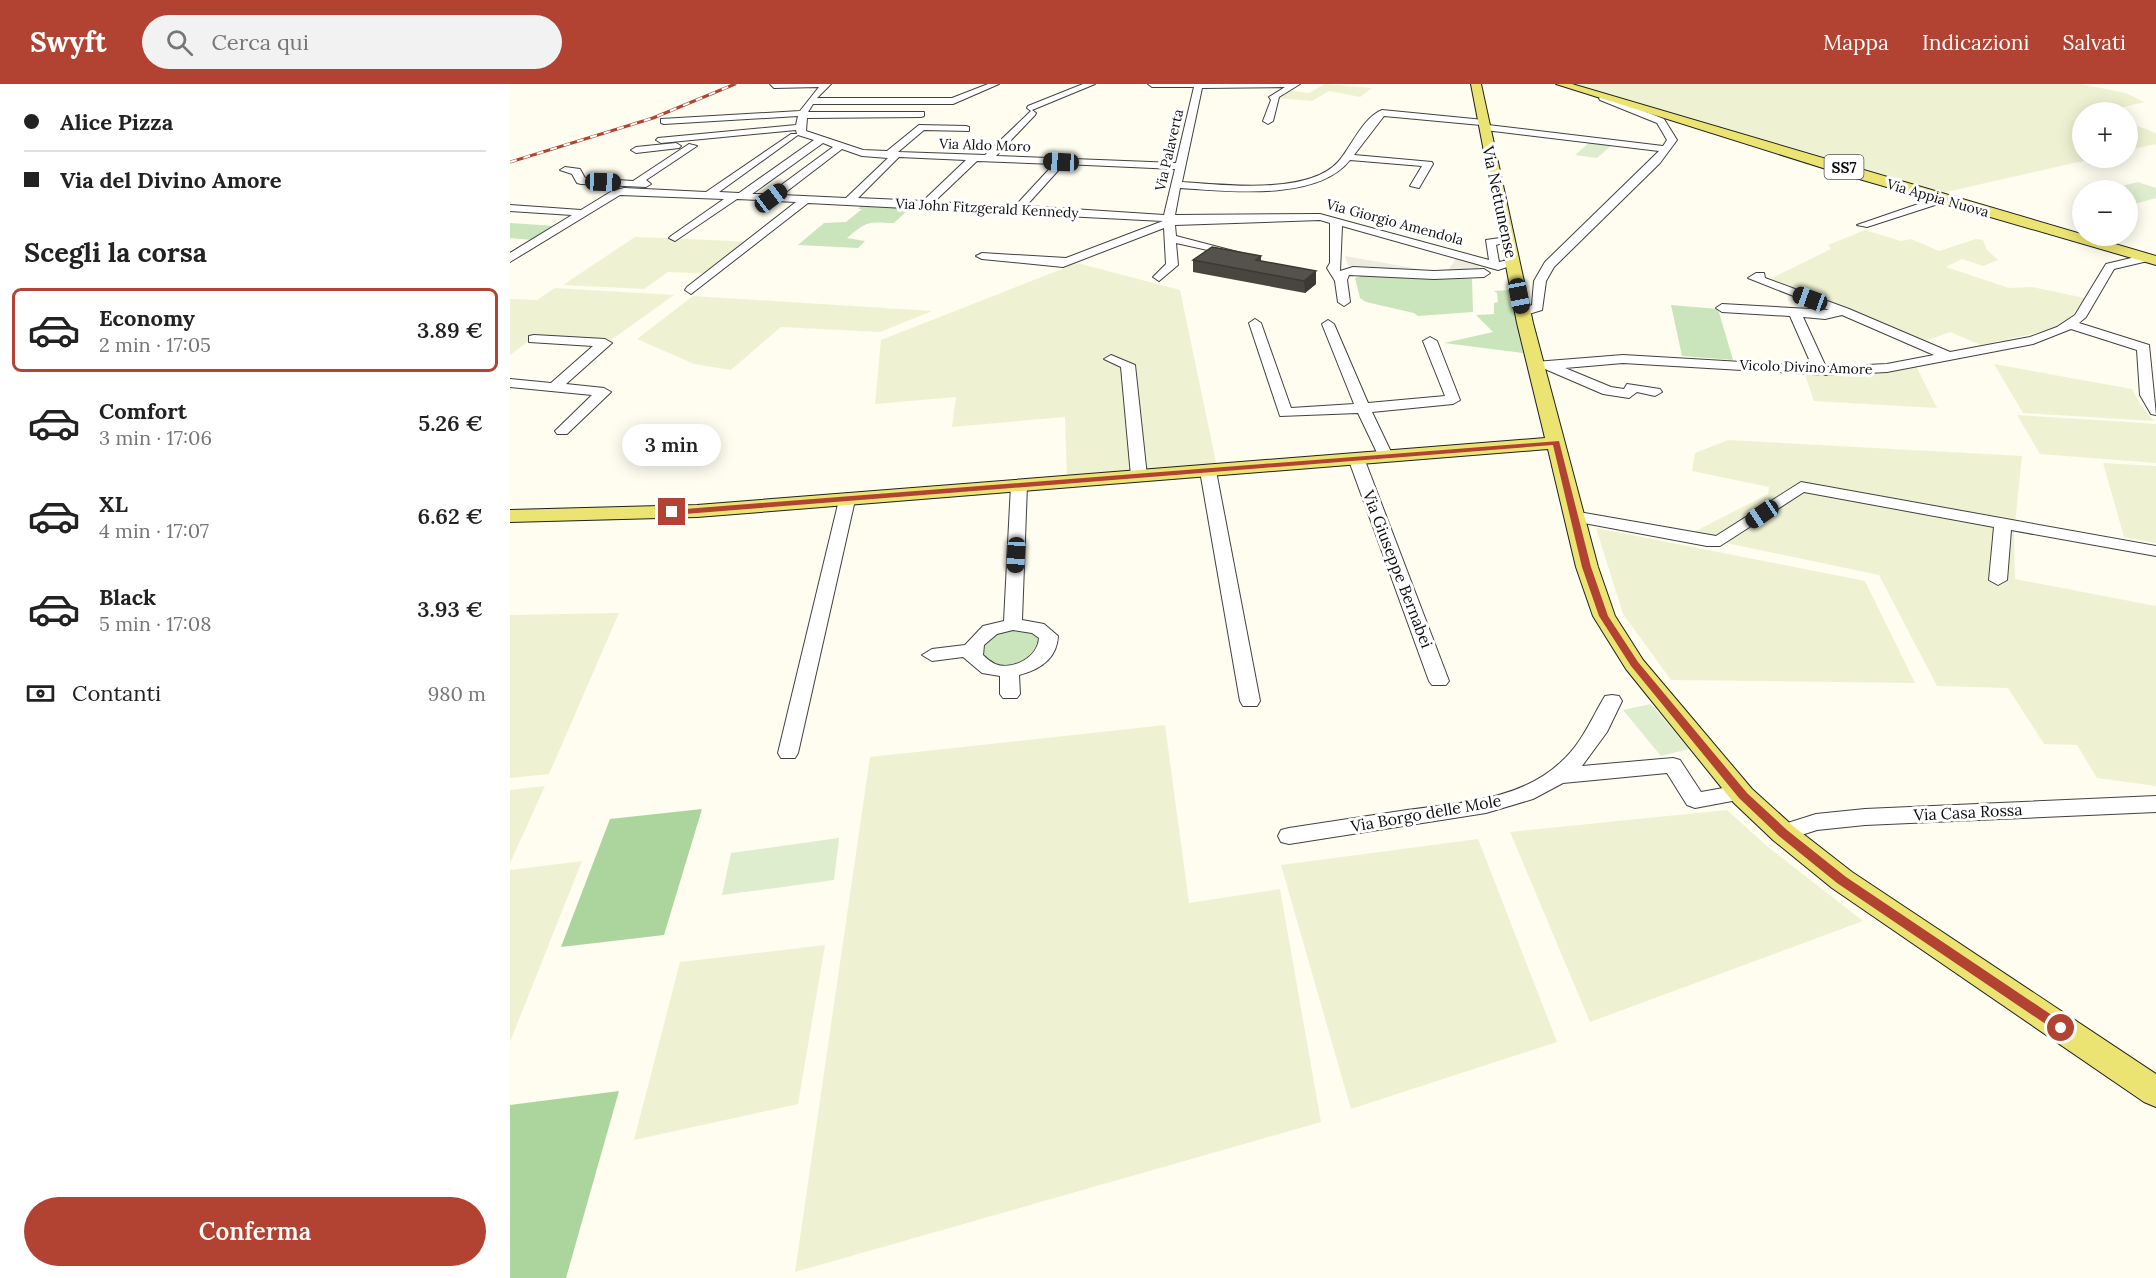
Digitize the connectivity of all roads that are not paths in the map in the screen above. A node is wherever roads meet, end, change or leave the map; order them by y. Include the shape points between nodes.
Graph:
1 (994, 84) edge
2 (1092, 84) edge
3 (1152, 84) edge
4 (1476, 84) edge
5 (774, 85) edge
6 (1198, 85) edge
7 (1294, 85) edge
8 (827, 86) edge
9 (1569, 87) edge
10 (1603, 98) junction
11 (810, 101) junction
12 (898, 101) junction
13 (803, 114) junction
14 (921, 114) dead end
15 (884, 116) junction
16 (1268, 121) dead end
17 (876, 123) dead end
18 (1484, 125) junction
19 (966, 129) dead end
20 (799, 132) junction
21 (821, 140) junction
22 (656, 142) junction
23 (714, 143) dead end
24 (694, 144) junction
25 (840, 146) junction
26 (733, 147) dead end
27 (1667, 149) junction
28 (636, 150) dead end
29 (892, 155) junction
30 (1346, 157) junction
31 (974, 158) junction
32 (988, 158) junction
33 (1061, 162) junction
34 (1181, 166) junction
35 (565, 170) dead end
36 (1176, 185) junction
37 (1415, 186) dead end
38 (642, 188) junction
39 (708, 195) junction
40 (737, 196) junction
41 (771, 198) junction
42 (1938, 198) junction
43 (806, 200) junction
44 (848, 202) junction
45 (925, 205) junction
46 (511, 209) edge
47 (1018, 209) junction
48 (583, 213) junction
49 (1169, 220) junction
50 (1336, 222) junction
51 (1863, 225) dead end
52 (675, 238) dead end
53 (1172, 239) junction
54 (510, 240) edge
55 (537, 242) junction
56 (1239, 254) edge
57 (982, 256) dead end
58 (510, 258) edge
59 (2153, 259) edge
60 (1340, 270) junction
61 (1503, 270) junction
62 (1543, 276) junction
63 (1760, 276) dead end
64 (1159, 277) dead end
65 (691, 290) dead end
66 (1344, 302) dead end
67 (1722, 308) dead end
68 (1522, 312) junction
69 (1845, 312) junction
70 (1795, 313) junction
71 (1255, 323) dead end
72 (1328, 324) dead end
73 (2072, 325) junction
74 (534, 339) dead end
75 (1430, 341) dead end
76 (1946, 355) junction
77 (1111, 359) dead end
78 (1541, 365) junction
79 (1821, 370) junction
80 (510, 382) edge
81 (554, 387) junction
82 (1655, 392) dead end
83 (1363, 408) junction
84 (2156, 411) edge
85 (562, 431) dead end
86 (1556, 443) junction
87 (1385, 456) junction
88 (1356, 458) junction
89 (1208, 471) junction
90 (1139, 476) junction
91 (1019, 485) junction
92 (847, 500) junction
93 (510, 516) edge
94 (1573, 516) junction
95 (2003, 525) junction
96 (2156, 551) edge
97 (1998, 580) dead end
98 (1013, 624) junction
99 (972, 650) junction
100 (932, 655) dead end
101 (1010, 671) junction
102 (1439, 681) dead end
103 (1010, 694) dead end
104 (1250, 700) dead end
105 (1612, 701) dead end
106 (788, 753) dead end
107 (1559, 776) junction
108 (1740, 793) junction
109 (2156, 804) edge
110 (1783, 833) junction
111 (1289, 836) dead end
112 (2156, 1092) edge

1 - 12 street via 953,101
2 - 32 street via 1031,111
3 - 6 street
4 - 18 main road, Via Nettunense
5 - 8 street
6 - 7 street
6 - 34 street, Via Palaverta
7 - 16 street via 1273,98 1276,99
8 - 11 street
9 - 10 main road, Via Appia Nuova / SS7
9 - 59 main road, Via Appia Nuova / SS7
10 - 27 street via 1661,121 1672,140
10 - 42 main road, Via Appia Nuova / SS7
11 - 12 street
11 - 13 street
12 - 15 street
13 - 15 street
13 - 20 street
13 - 22 street via 666,120 660,123
14 - 15 street
15 - 17 street
18 - 27 street
18 - 30 street via 1382,113
18 - 61 main road, Via Nettunense via 1507,240
19 - 29 street, Via Aldo Moro via 922,127
20 - 21 street, Via Aldo Moro
20 - 22 street, Via Aldo Moro
20 - 26 street, Via Aldo Moro via 734,141
20 - 39 street
21 - 25 street, Via Aldo Moro
21 - 40 street
22 - 24 street, Via Aldo Moro
22 - 28 street, Via Aldo Moro
23 - 24 street, Via Aldo Moro
24 - 38 street via 638,181
25 - 29 street, Via Aldo Moro via 857,152
25 - 41 street
27 - 62 street via 1565,248
29 - 31 street, Via Aldo Moro
29 - 44 street, Via Aldo Moro
30 - 36 street via 1324,176 1286,185
30 - 37 street via 1428,164
31 - 32 street, Via Aldo Moro
31 - 45 street
32 - 33 street, Via Aldo Moro
33 - 34 street, Via Aldo Moro
33 - 47 street
34 - 36 street, Via Palaverta
35 - 38 street, Via John Fitzgerald Kennedy via 576,171 581,181
36 - 49 street, Via Palaverta
38 - 39 street, Via John Fitzgerald Kennedy
38 - 48 street, Via John Fitzgerald Kennedy via 620,192
39 - 40 street, Via John Fitzgerald Kennedy
40 - 41 street, Via John Fitzgerald Kennedy
40 - 52 street
41 - 43 street, Via John Fitzgerald Kennedy
42 - 51 street
42 - 59 main road, Via Appia Nuova / SS7
43 - 44 street, Via John Fitzgerald Kennedy
43 - 65 street
44 - 45 street, Via John Fitzgerald Kennedy
45 - 47 street, Via John Fitzgerald Kennedy
46 - 48 street
47 - 49 street, Via John Fitzgerald Kennedy
48 - 55 street, Via John Fitzgerald Kennedy
49 - 50 street, Via Giorgio Amendola via 1316,217
49 - 53 street, Via Palaverta
49 - 57 street via 1064,262
50 - 60 street
50 - 61 street, Via Giorgio Amendola
53 - 56 street
53 - 64 street, Via Palaverta via 1172,267
54 - 55 street
55 - 58 street, Via John Fitzgerald Kennedy
59 - 73 street via 2110,267
60 - 61 street via 1434,274
60 - 66 street
61 - 62 street
61 - 68 main road, Via Nettunense
62 - 68 street via 1538,307
63 - 69 street via 1754,278
67 - 70 street
68 - 78 main road, Via Nettunense
69 - 70 street
69 - 76 street
70 - 79 street
71 - 83 street via 1285,414
72 - 83 street
73 - 76 street, Vicolo Divino Amore via 2033,339
73 - 84 street via 2145,349 2147,395
74 - 81 street via 605,343
75 - 83 street via 1453,400
76 - 79 street, Vicolo Divino Amore via 1878,369
77 - 90 street via 1128,365
78 - 79 street, Vicolo Divino Amore via 1628,359
78 - 82 street via 1608,391 1629,394 1632,387
78 - 86 main road, Via Nettunense
80 - 81 street
81 - 85 street via 604,392
83 - 87 street
86 - 87 main road
86 - 94 main road, Via Nettunense
87 - 88 main road
88 - 89 main road
88 - 102 street, Via Giuseppe Bernabei
89 - 90 main road
89 - 104 street
90 - 91 main road
91 - 92 main road
91 - 98 street
92 - 93 main road via 672,512
92 - 106 street
94 - 95 street via 1720,541 1801,487
94 - 108 main road, Via Nettunense via 1604,616 1634,664
95 - 96 street
95 - 97 street
98 - 99 street via 990,630
98 - 101 street via 1026,624 1046,633 1050,648 1036,663
99 - 100 street
99 - 101 street via 973,657 986,668
101 - 103 street
105 - 107 street, Via Borgo delle Mole via 1593,738
107 - 108 street, Via Borgo delle Mole via 1673,765 1695,800
107 - 111 street, Via Borgo delle Mole via 1522,793 1478,806
108 - 110 main road, Via Nettunense
109 - 110 street, Via Casa Rossa via 1864,817 1816,822
110 - 112 main road, Via Nettunense via 1842,880

